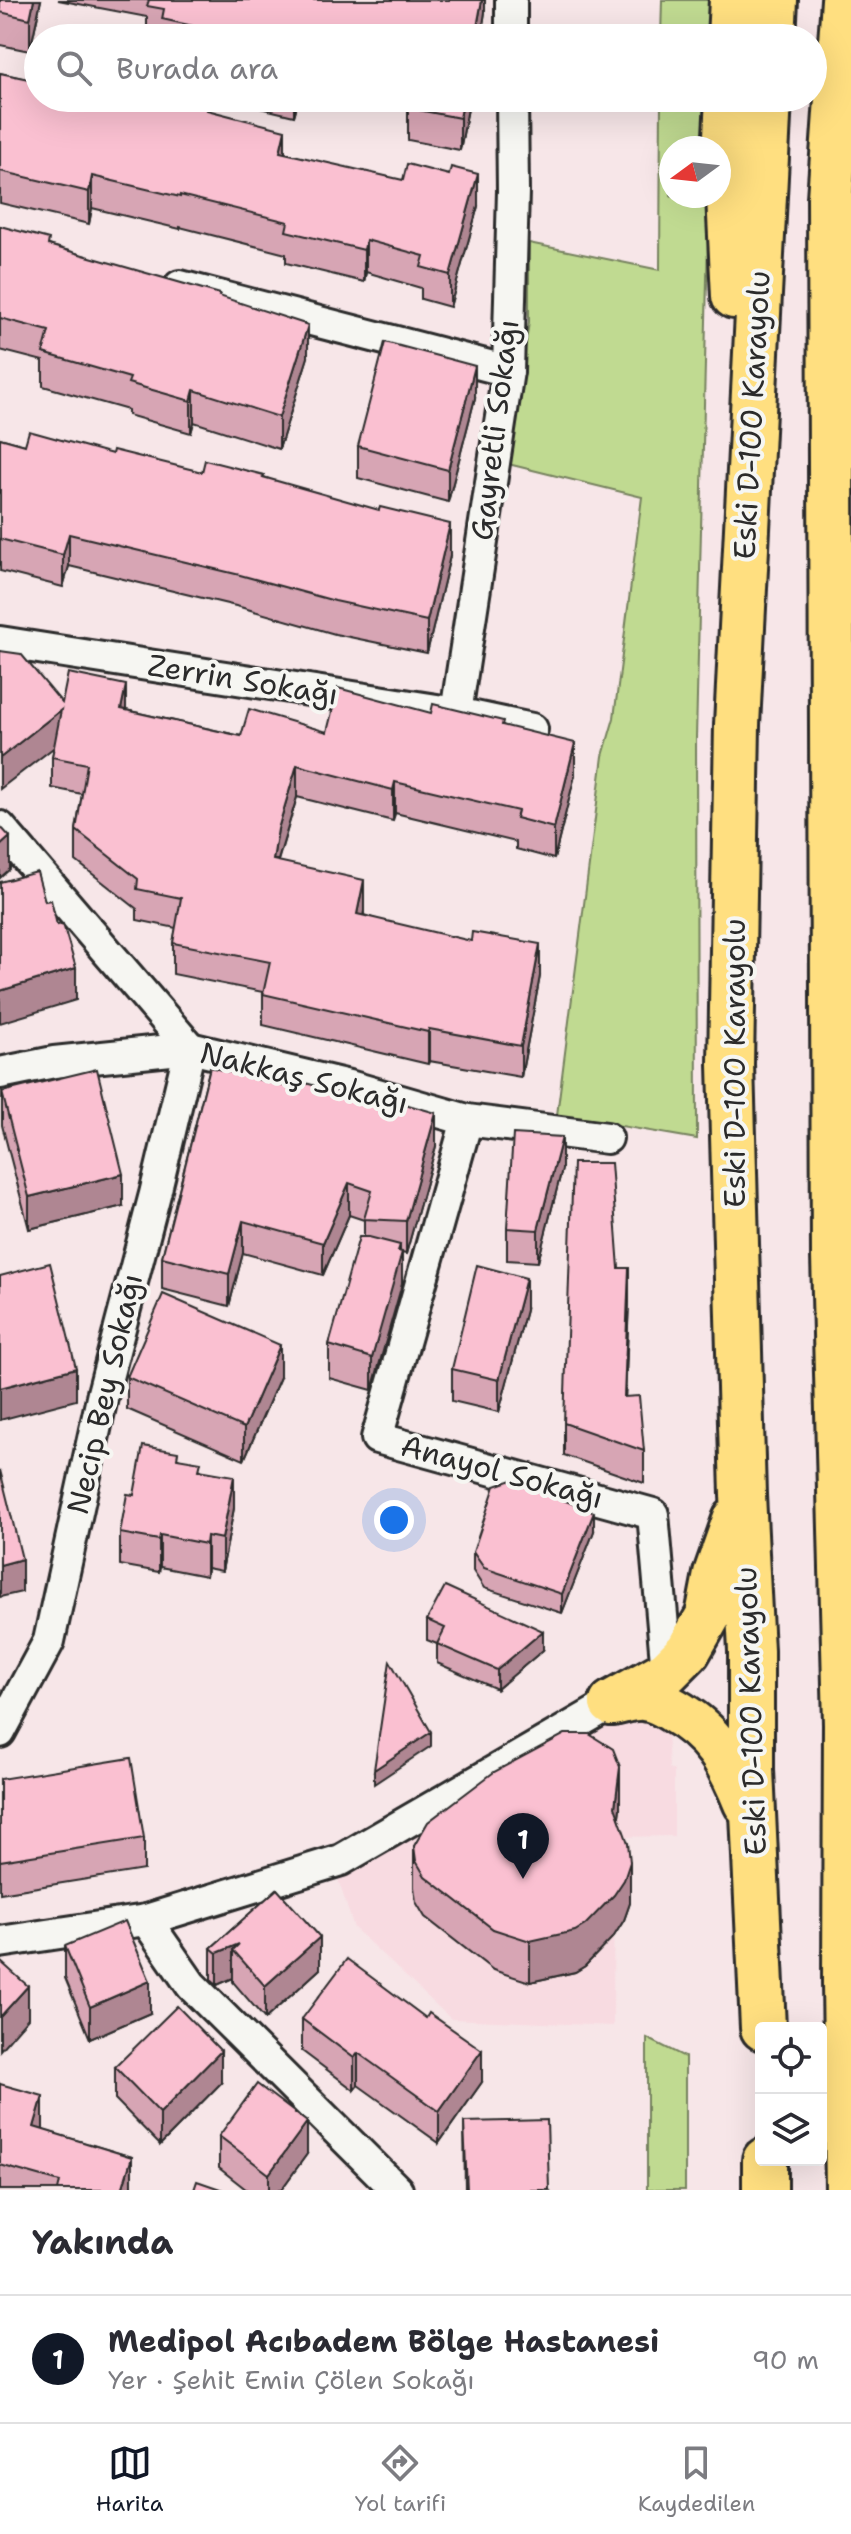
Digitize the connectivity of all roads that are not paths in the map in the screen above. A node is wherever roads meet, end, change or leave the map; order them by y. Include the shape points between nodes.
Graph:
1 (511, 0) edge
2 (732, 0) edge
3 (775, 0) edge
4 (844, 0) edge
5 (511, 24) edge
6 (731, 24) edge
7 (774, 24) edge
8 (512, 112) edge
9 (727, 112) edge
10 (768, 112) edge
11 (157, 280) edge
12 (508, 371) junction
13 (745, 538) junction
14 (0, 642) edge
15 (456, 713) junction
16 (532, 729) edge
17 (0, 827) edge
18 (190, 1048) junction
19 (0, 1073) edge
20 (851, 1073) edge
21 (467, 1120) junction
22 (607, 1138) dead end
23 (834, 1256) junction
24 (743, 1495) junction
25 (847, 1553) edge
26 (667, 1672) junction
27 (612, 1703) junction
28 (848, 1721) edge
29 (0, 1732) edge
30 (754, 1821) junction
31 (146, 1920) junction
32 (0, 1942) edge
33 (763, 2022) edge
34 (765, 2166) edge
35 (397, 2190) edge
36 (765, 2190) edge
37 (848, 2190) edge

1 - 5 street
2 - 6 highway
3 - 7 highway
4 - 23 highway via 830,198
8 - 12 street, Gayretli Sokağı
9 - 13 highway
10 - 13 highway, Eski D-100 Karayolu
11 - 12 street
12 - 15 street, Gayretli Sokağı
13 - 24 highway, Eski D-100 Karayolu via 731,1064
14 - 15 street, Zerrin Sokağı
15 - 16 street, Zerrin Sokağı
17 - 18 street
18 - 19 street, Nakkaş Sokağı
18 - 21 street, Nakkaş Sokağı
18 - 29 street, Necip Bey Sokağı via 103,1393 49,1641
20 - 23 highway
21 - 22 street, Nakkaş Sokağı
21 - 26 street, Anayol Sokağı via 377,1438 653,1514
23 - 25 highway
24 - 26 highway via 708,1616 688,1651
24 - 30 highway, Eski D-100 Karayolu
25 - 28 highway
26 - 27 highway
27 - 30 highway via 654,1699 713,1739
27 - 31 street via 341,1860
28 - 37 highway
30 - 33 highway, Eski D-100 Karayolu
31 - 32 street
31 - 35 street via 191,1985
34 - 36 highway

